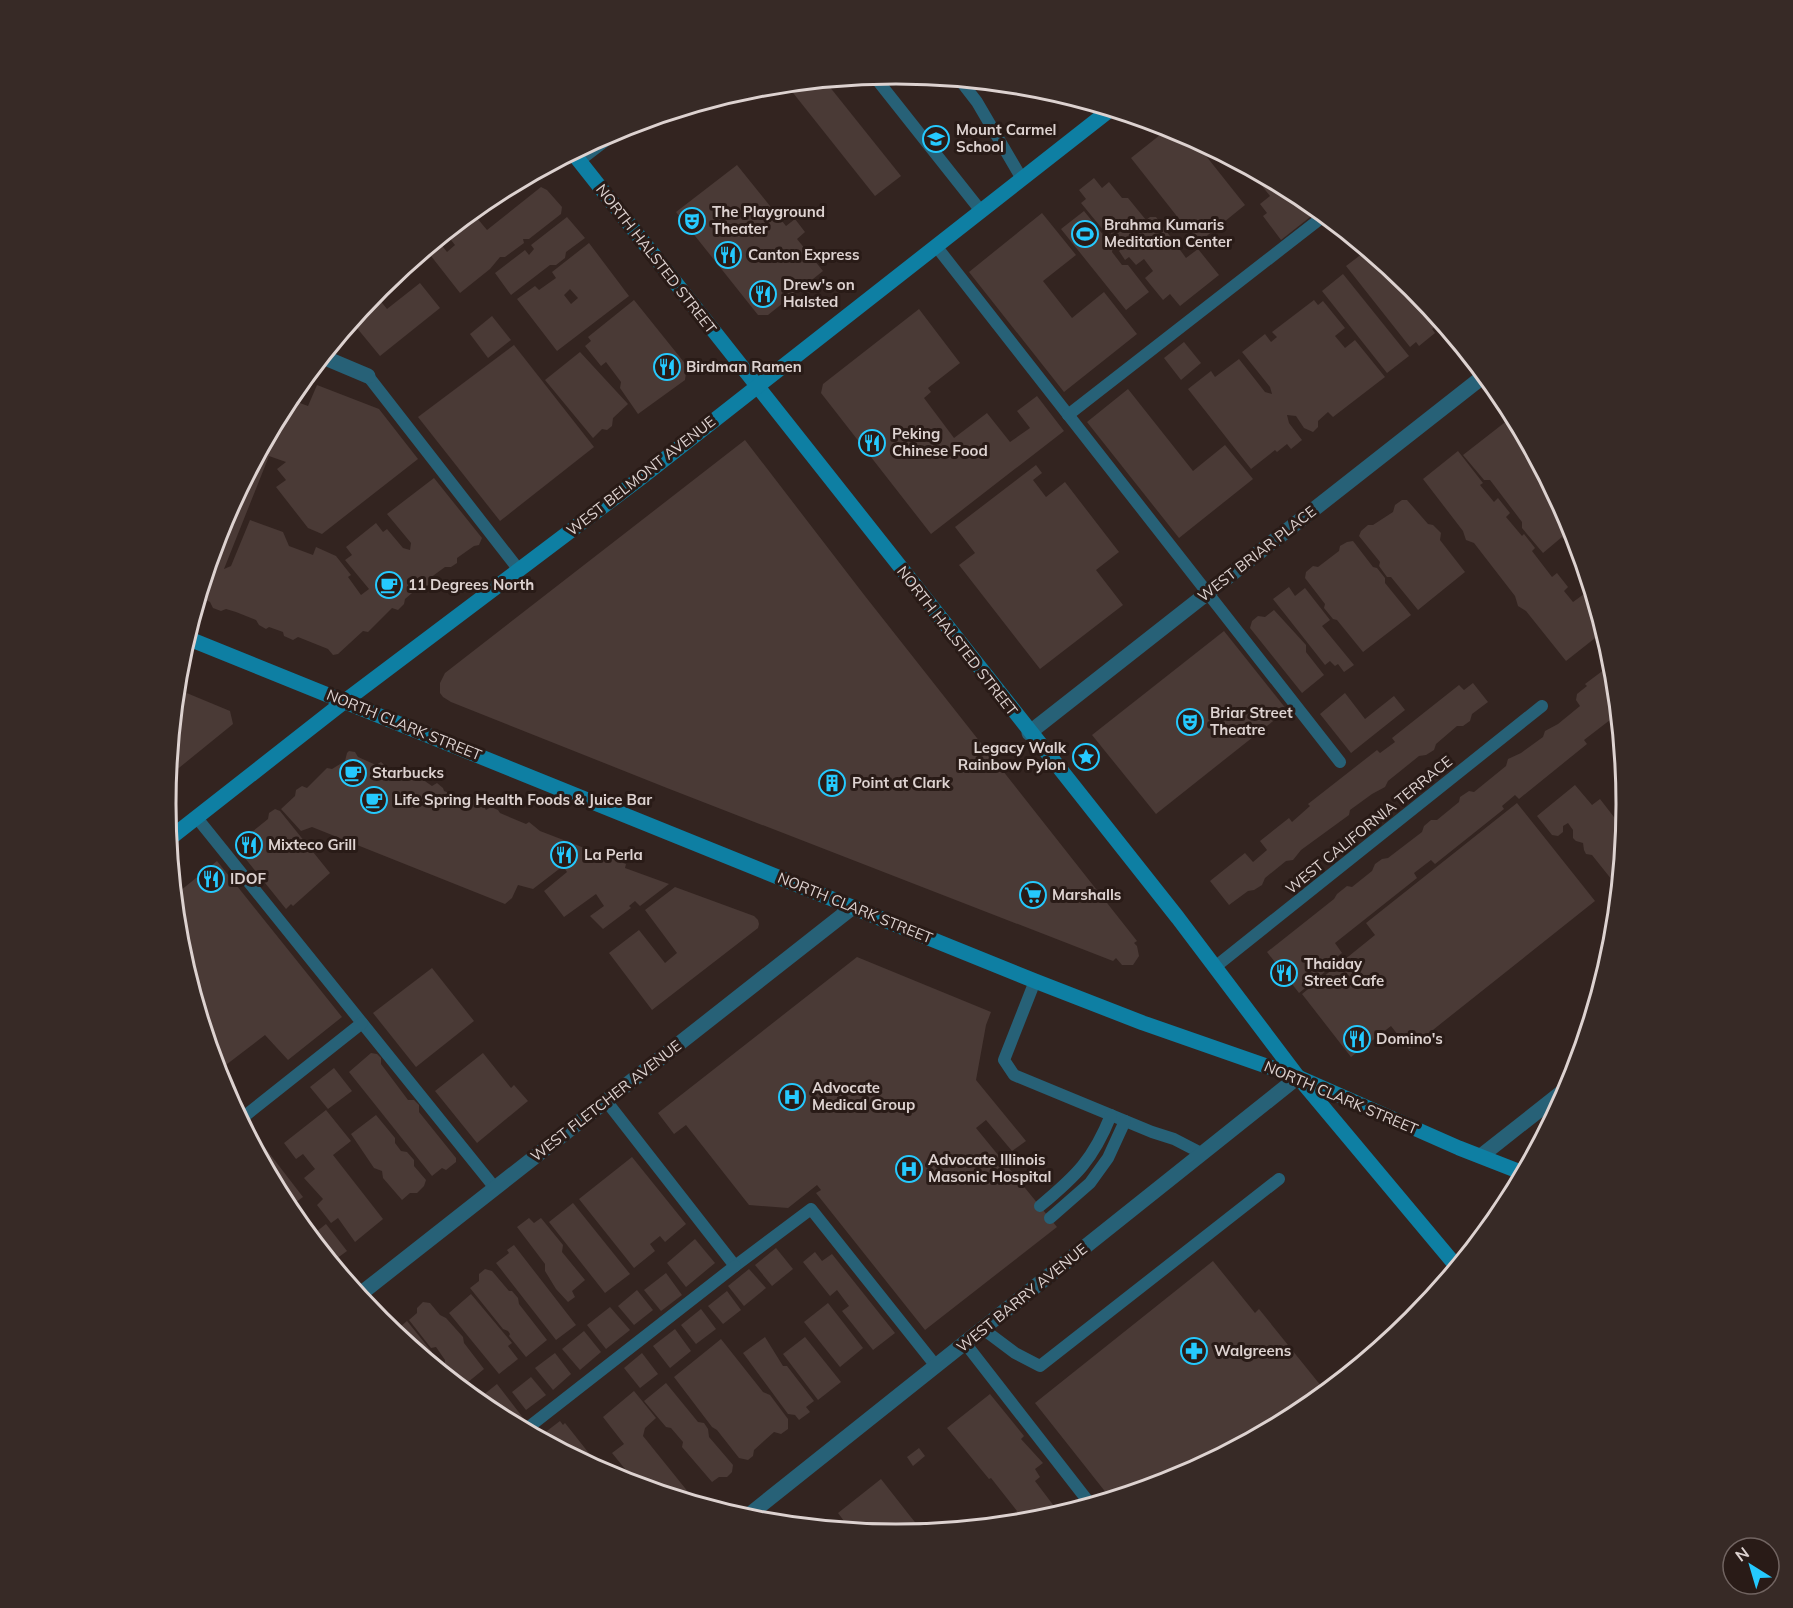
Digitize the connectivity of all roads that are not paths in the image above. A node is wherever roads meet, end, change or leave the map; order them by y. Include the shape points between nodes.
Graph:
1 (881, 85) edge
2 (966, 88) edge
3 (1103, 115) edge
4 (577, 158) edge
5 (1022, 179) junction
6 (981, 211) junction
7 (1318, 220) edge
8 (936, 246) junction
9 (330, 360) edge
10 (368, 376) joint
11 (1478, 380) edge
12 (756, 387) junction
13 (1068, 415) junction
14 (519, 570) junction
15 (1208, 592) junction
16 (195, 641) edge
17 (345, 701) junction
18 (1542, 706) dead end
19 (1029, 733) junction
20 (1340, 762) dead end
21 (197, 818) junction
22 (177, 833) edge
23 (853, 907) junction
24 (1215, 967) junction
25 (1035, 981) junction
26 (362, 1023) junction
27 (1298, 1077) junction
28 (1553, 1099) edge
29 (607, 1102) junction
30 (247, 1114) edge
31 (1111, 1115) junction
32 (1125, 1121) junction
33 (1203, 1154) junction
34 (1481, 1156) junction
35 (1516, 1170) edge
36 (1279, 1179) dead end
37 (495, 1188) junction
38 (1040, 1206) dead end
39 (1050, 1218) dead end
40 (1452, 1261) edge
41 (735, 1266) junction
42 (365, 1290) edge
43 (982, 1329) junction
44 (965, 1343) junction
45 (936, 1366) junction
46 (531, 1425) edge
47 (1086, 1498) edge
48 (755, 1510) edge

1 - 6 lane
2 - 5 lane
3 - 5 main road, WEST BELMONT AVENUE
4 - 12 main road, NORTH HALSTED STREET
5 - 6 main road, WEST BELMONT AVENUE
6 - 8 main road, WEST BELMONT AVENUE
7 - 13 lane
8 - 12 main road, WEST BELMONT AVENUE
8 - 13 lane
9 - 10 street
10 - 14 lane
11 - 15 street, WEST BRIAR PLACE
12 - 14 main road, WEST BELMONT AVENUE
12 - 19 main road, NORTH HALSTED STREET
13 - 15 lane
14 - 17 main road, WEST BELMONT AVENUE
15 - 19 street, WEST BRIAR PLACE
15 - 20 lane
16 - 17 main road, NORTH CLARK STREET
17 - 21 main road, WEST BELMONT AVENUE
17 - 23 main road, NORTH CLARK STREET
18 - 24 lane, WEST CALIFORNIA TERRACE
19 - 24 main road, NORTH HALSTED STREET
21 - 22 main road, WEST BELMONT AVENUE
21 - 26 lane
23 - 25 main road, NORTH CLARK STREET
23 - 29 street, WEST FLETCHER AVENUE
24 - 27 main road, NORTH HALSTED STREET
25 - 27 main road, NORTH CLARK STREET
25 - 31 lane via 1004,1060 1014,1075
26 - 30 lane
26 - 37 lane
27 - 33 street, WEST BARRY AVENUE
27 - 34 main road, NORTH CLARK STREET
27 - 40 main road, NORTH HALSTED STREET
28 - 34 street
29 - 37 street, WEST FLETCHER AVENUE
29 - 41 lane
31 - 32 lane
31 - 38 lane via 1100,1144 1081,1169
32 - 33 lane
32 - 39 lane via 1108,1158 1090,1183
33 - 43 street, WEST BARRY AVENUE
34 - 35 main road, NORTH CLARK STREET
36 - 43 lane via 1040,1366
37 - 42 street, WEST FLETCHER AVENUE
41 - 45 lane via 811,1209
41 - 46 lane
43 - 44 street, WEST BARRY AVENUE
44 - 45 street, WEST BARRY AVENUE
44 - 47 lane
45 - 48 street, WEST BARRY AVENUE

